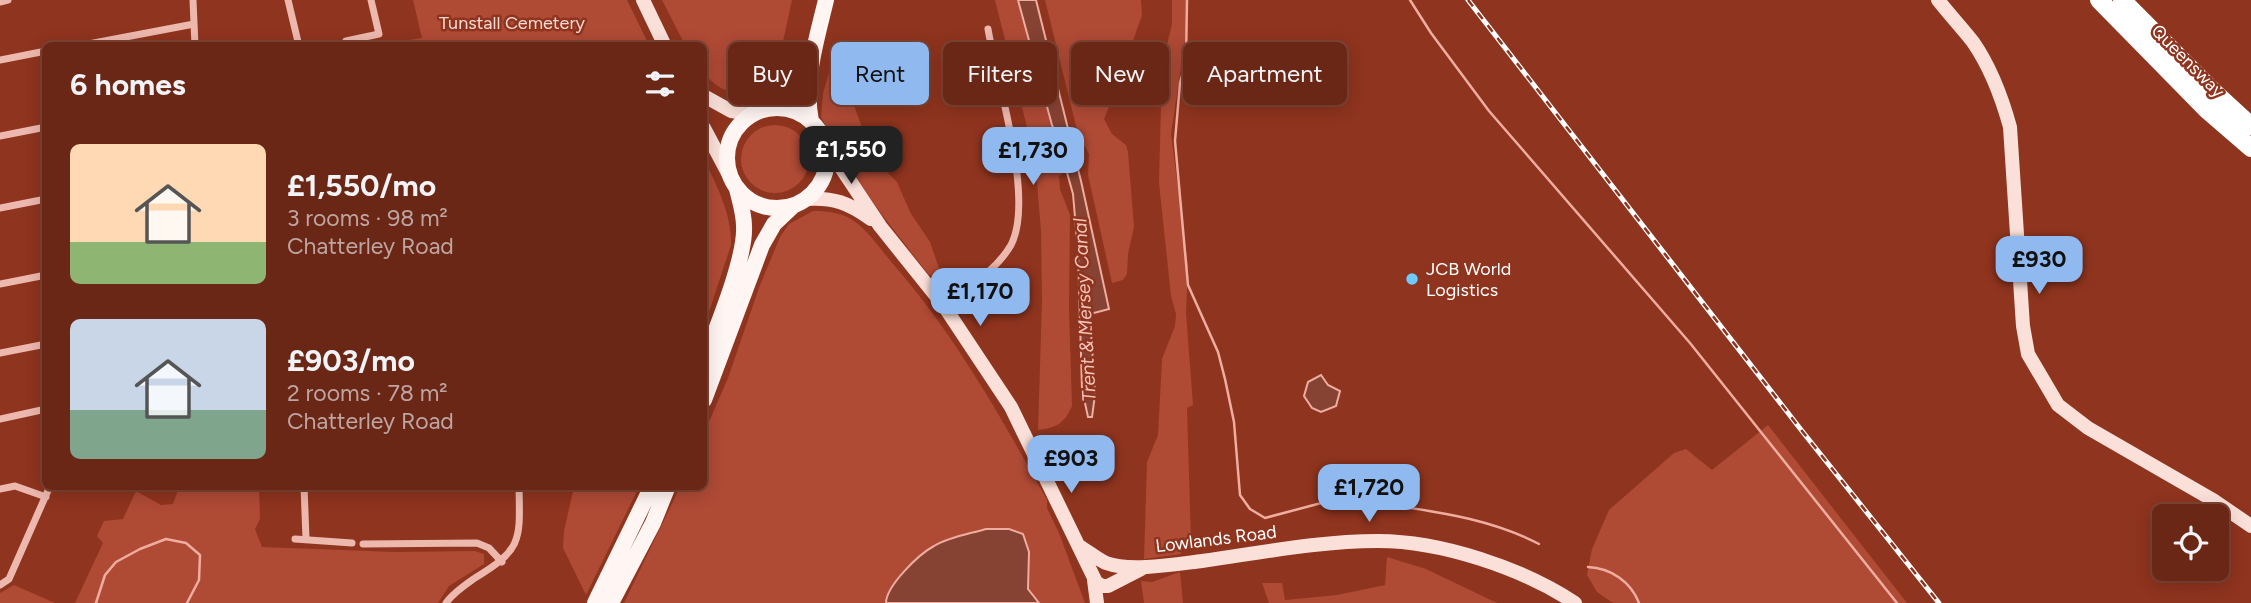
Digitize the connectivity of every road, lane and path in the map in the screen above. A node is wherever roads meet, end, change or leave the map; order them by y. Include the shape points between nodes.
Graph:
1 (8, 0) edge
2 (193, 0) edge
3 (288, 0) edge
4 (371, 0) edge
5 (643, 0) edge
6 (826, 0) edge
7 (1938, 0) edge
8 (2099, 0) edge
9 (2122, 0) edge
10 (0, 2) edge
11 (194, 23) junction
12 (988, 29) dead end
13 (816, 41) junction
14 (98, 42) edge
15 (195, 42) edge
16 (298, 42) edge
17 (346, 42) edge
18 (663, 42) edge
19 (42, 52) edge
20 (0, 60) edge
21 (707, 98) edge
22 (758, 112) junction
23 (811, 121) junction
24 (2251, 126) edge
25 (42, 128) edge
26 (707, 134) edge
27 (0, 135) edge
28 (824, 142) junction
29 (2251, 148) edge
30 (733, 183) junction
31 (42, 200) edge
32 (800, 202) junction
33 (0, 208) edge
34 (880, 226) junction
35 (42, 276) edge
36 (0, 284) edge
37 (944, 306) junction
38 (42, 345) edge
39 (0, 353) edge
40 (707, 353) edge
41 (707, 392) edge
42 (42, 410) edge
43 (0, 419) edge
44 (0, 489) edge
45 (48, 490) edge
46 (304, 490) edge
47 (519, 490) edge
48 (650, 490) edge
49 (666, 490) edge
50 (46, 496) junction
51 (2251, 526) edge
52 (295, 539) dead end
53 (306, 539) junction
54 (352, 543) dead end
55 (363, 544) dead end
56 (1078, 545) junction
57 (502, 562) junction
58 (1108, 563) junction
59 (1145, 567) junction
60 (1094, 576) junction
61 (1114, 583) junction
62 (0, 585) edge
63 (450, 601) edge
64 (595, 603) edge
65 (611, 603) edge
66 (1099, 603) edge
67 (1575, 603) edge

1 - 10 street
2 - 11 street
3 - 16 street
4 - 17 street via 379,34
5 - 18 street
6 - 13 main road
7 - 51 street via 1973,44 2008,118 2023,326 2028,354 2048,389 2058,405 2088,428
8 - 29 highway, Queensway
9 - 24 highway, Queensway
11 - 14 street
11 - 15 street
12 - 37 street via 1015,158 1020,213 999,262
13 - 22 main road via 783,92
13 - 23 main road
19 - 20 street
21 - 22 street via 731,111
22 - 23 main road via 793,110
22 - 30 main road via 736,128 728,143 726,160
23 - 28 main road
25 - 27 street
26 - 30 street
28 - 32 main road via 823,177
28 - 34 street
30 - 32 main road via 744,197 766,207
30 - 40 main road via 743,215 744,239
31 - 33 street
32 - 34 street via 841,201
32 - 41 main road via 767,233
34 - 37 street
35 - 36 street
37 - 56 street via 1011,407
38 - 39 street
42 - 43 street
44 - 50 street via 15,486
45 - 50 street
46 - 53 street
47 - 57 street via 520,528
48 - 64 main road
49 - 65 main road
50 - 62 street via 9,579
52 - 53 street
53 - 54 street
55 - 57 street via 477,542
56 - 58 street
56 - 60 street
57 - 63 street
58 - 59 street, Lowlands Road
58 - 60 street via 1097,566
58 - 61 street via 1117,573
59 - 61 street, Lowlands Road
59 - 67 street, Lowlands Road via 1327,544 1403,542 1477,559
60 - 61 street via 1102,586
60 - 66 street
61 - 66 street

